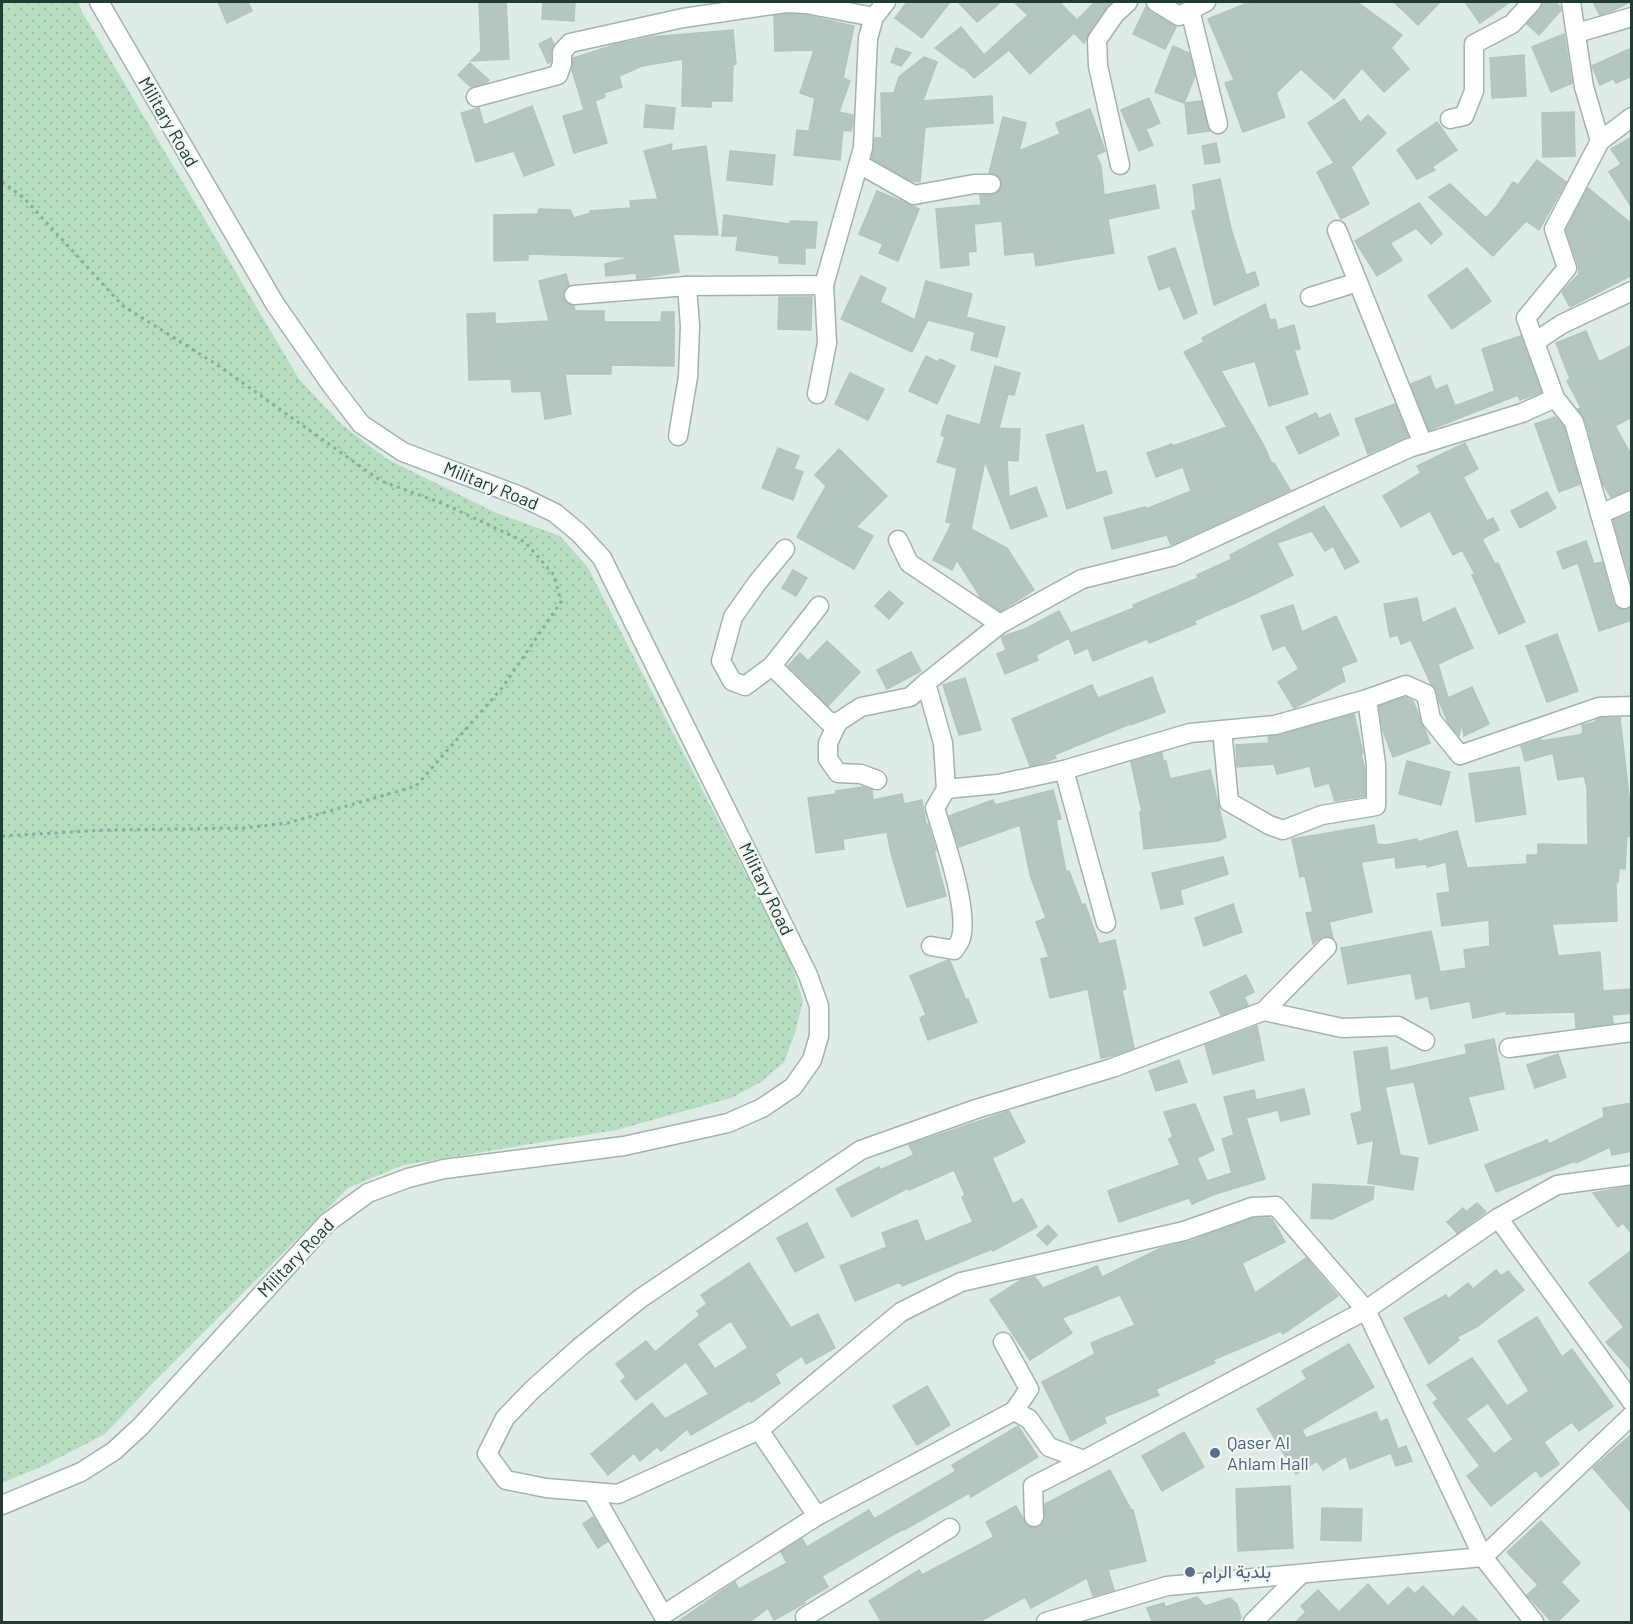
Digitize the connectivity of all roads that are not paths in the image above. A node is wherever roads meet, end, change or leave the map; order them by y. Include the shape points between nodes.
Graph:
1 (99, 2) edge
2 (886, 2) edge
3 (1128, 2) edge
4 (1156, 2) edge
5 (1533, 2) edge
6 (1571, 2) edge
7 (1198, 6) edge
8 (874, 17) junction
9 (1632, 17) edge
10 (1577, 33) junction
11 (476, 97) dead end
12 (1632, 117) edge
13 (1450, 119) dead end
14 (1218, 124) dead end
15 (1600, 141) junction
16 (860, 164) junction
17 (1120, 165) dead end
18 (991, 184) dead end
19 (1336, 230) dead end
20 (1358, 282) junction
21 (824, 285) junction
22 (687, 286) junction
23 (1632, 291) edge
24 (574, 295) dead end
25 (1310, 297) dead end
26 (1535, 342) junction
27 (817, 394) dead end
28 (1555, 398) junction
29 (678, 436) dead end
30 (1423, 444) junction
31 (1632, 500) edge
32 (1600, 514) junction
33 (898, 540) dead end
34 (785, 549) dead end
35 (1624, 599) dead end
36 (819, 606) dead end
37 (1000, 624) junction
38 (772, 666) junction
39 (926, 682) junction
40 (1367, 699) junction
41 (1632, 706) edge
42 (838, 722) junction
43 (1222, 730) junction
44 (1064, 770) junction
45 (877, 780) dead end
46 (946, 789) junction
47 (1106, 923) dead end
48 (931, 946) dead end
49 (1327, 947) dead end
50 (1264, 1011) junction
51 (1632, 1032) edge
52 (1425, 1041) dead end
53 (1509, 1048) dead end
54 (1632, 1175) edge
55 (1498, 1218) junction
56 (1366, 1310) junction
57 (1003, 1341) dead end
58 (1632, 1402) edge
59 (1014, 1411) junction
60 (1632, 1415) edge
61 (759, 1430) junction
62 (1084, 1460) junction
63 (592, 1492) junction
64 (2, 1505) edge
65 (817, 1516) junction
66 (1034, 1517) dead end
67 (950, 1528) dead end
68 (1483, 1557) junction
69 (1300, 1575) junction
70 (803, 1621) edge
71 (1046, 1623) edge
72 (1253, 1623) edge
73 (1534, 1623) edge

1 - 64 street, Military Road via 275,304 361,424 404,452 555,513 602,558 808,975 819,1006 819,1036 812,1060 792,1087 762,1108 728,1123 624,1146 444,1169 368,1194 327,1223 141,1426 114,1450 81,1472
2 - 8 street
3 - 17 street via 1114,14 1097,40 1098,66
4 - 7 street via 1179,16
5 - 13 street via 1512,24 1474,44 1474,91 1464,116
6 - 10 street
7 - 14 street
8 - 11 street via 786,3 684,18 570,43 562,52 558,75
8 - 16 street via 868,38
9 - 10 street
10 - 15 street via 1584,87
12 - 15 street
15 - 26 street via 1554,229 1567,268 1526,318
16 - 18 street via 914,195
16 - 21 street
19 - 20 street
20 - 25 street
20 - 30 street
21 - 22 street
21 - 27 street via 827,343
22 - 24 street
22 - 29 street via 688,377
23 - 26 street via 1562,324
26 - 28 street
28 - 30 street via 1522,413
28 - 32 street via 1574,422
30 - 37 street via 1174,556 1082,579
31 - 32 street
32 - 35 street
33 - 37 street via 909,563
34 - 38 street via 733,617 721,661 732,681 745,686
36 - 38 street
37 - 39 street
38 - 42 street via 829,722
39 - 42 street via 910,697 861,707
39 - 46 street via 943,743
40 - 41 street via 1406,685 1426,694 1431,719 1461,755 1599,707
40 - 43 street via 1275,725
40 - 43 street via 1376,764 1376,806 1322,816 1283,830 1229,802
42 - 45 street via 828,743 828,759 838,773 861,774
43 - 44 street via 1190,733
44 - 46 street via 998,784
44 - 47 street
46 - 48 street via 936,808 957,885 961,938 954,950
49 - 50 street
50 - 52 street via 1342,1028 1398,1026
50 - 63 street via 1112,1068 976,1109 861,1150 640,1298 532,1390 505,1418 487,1454 506,1480
51 - 53 street
54 - 55 street via 1557,1185
55 - 56 street
55 - 58 street
56 - 61 street via 1276,1206 1252,1207 1184,1231 961,1282 902,1312
56 - 62 street
56 - 68 street
57 - 59 street via 1029,1389
59 - 62 street via 1029,1419 1049,1447
59 - 65 street
60 - 68 street
61 - 63 street via 618,1494
61 - 65 street
62 - 66 street via 1033,1486
63 - 65 street via 663,1615
67 - 70 street
68 - 69 street
68 - 73 street
69 - 71 street via 1167,1586
69 - 72 street

